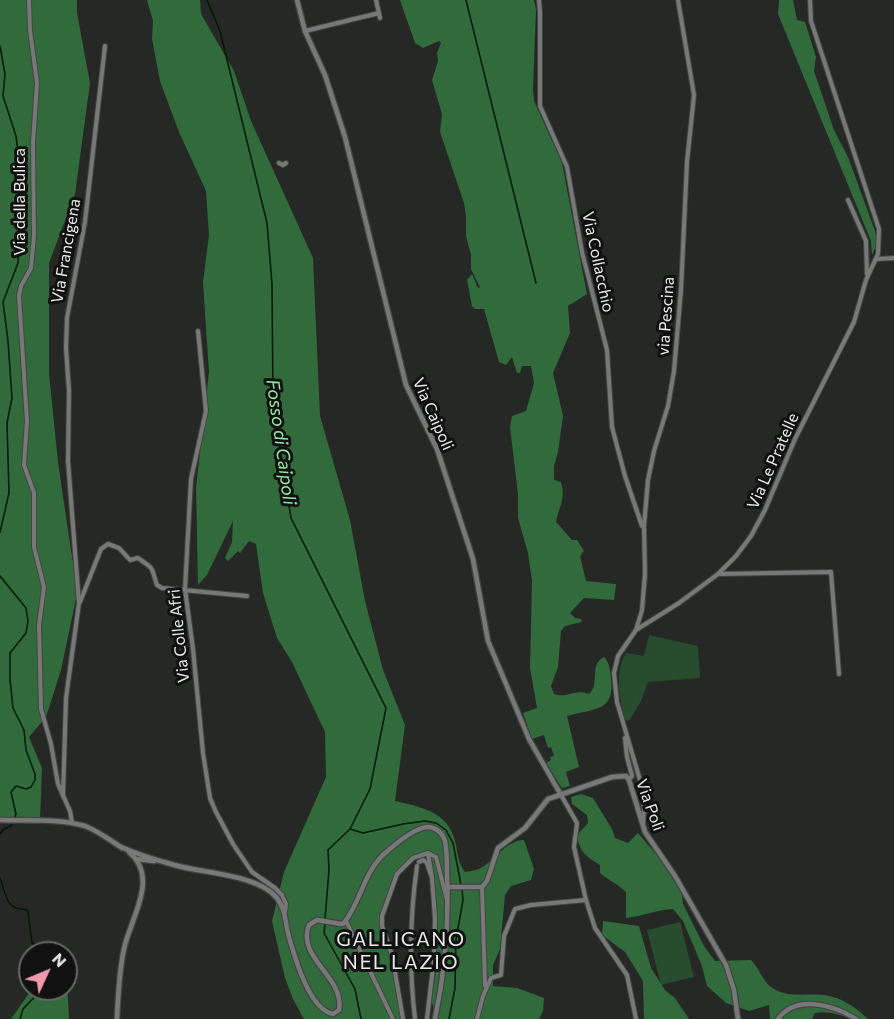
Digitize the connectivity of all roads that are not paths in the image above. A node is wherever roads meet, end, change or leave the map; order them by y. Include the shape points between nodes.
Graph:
1 (29, 0) edge
2 (297, 0) edge
3 (376, 0) edge
4 (538, 0) edge
5 (678, 0) edge
6 (810, 0) edge
7 (305, 31) junction
8 (105, 46) dead end
9 (279, 163) dead end
10 (286, 163) dead end
11 (848, 200) dead end
12 (894, 258) edge
13 (876, 259) junction
14 (867, 278) junction
15 (198, 331) dead end
16 (644, 530) junction
17 (718, 574) junction
18 (185, 589) junction
19 (247, 596) dead end
20 (79, 603) junction
21 (636, 630) junction
22 (840, 674) dead end
23 (625, 731) junction
24 (629, 780) junction
25 (561, 795) junction
26 (63, 797) junction
27 (0, 820) edge
28 (72, 824) junction
29 (642, 828) junction
30 (428, 853) junction
31 (138, 856) junction
32 (148, 861) junction
33 (164, 862) junction
34 (141, 871) junction
35 (432, 878) junction
36 (448, 887) junction
37 (480, 887) junction
38 (586, 900) junction
39 (447, 901) junction
40 (285, 912) junction
41 (344, 923) junction
42 (483, 996) junction
43 (117, 1019) edge
44 (393, 1019) edge
45 (403, 1019) edge
46 (415, 1019) edge
47 (427, 1019) edge
48 (435, 1019) edge
49 (477, 1019) edge
50 (636, 1019) edge
51 (738, 1019) edge
52 (778, 1019) edge
53 (856, 1019) edge

1 - 26 street, Via della Bulica via 37,91 33,249 30,271 19,296 27,421 24,465 34,493 34,550 44,587 39,628 41,709
2 - 7 street, Via Caipoli
3 - 7 street via 380,15
4 - 16 street, Via Collacchio via 540,105 566,164 582,252 607,350 612,427
5 - 16 street, via Pescina via 694,102 673,379 651,462
6 - 13 street, Via Le Pratelle via 811,21 879,227
7 - 25 street, Via Caipoli via 326,75 346,141 406,388 437,449 473,562 488,641 529,739
8 - 20 street, Via Francigena via 85,226 67,315 68,461
9 - 10 street
11 - 14 street via 866,241
12 - 13 street
13 - 14 street, Via Le Pratelle
14 - 17 street, Via Le Pratelle via 854,322 795,438 764,513 744,547
15 - 18 street, Via Colle Afri via 206,409 191,479
16 - 21 street, via Pescina via 643,603
17 - 21 street, Via Le Pratelle
17 - 22 street via 831,572
18 - 19 street
18 - 20 street via 160,587 152,568 138,558 130,560 119,548 108,544 101,549
18 - 40 street, Via Colle Afri via 201,743 212,803 253,874 282,896
20 - 26 street via 66,698
21 - 23 street via 614,668 616,699
23 - 24 street via 632,776
23 - 29 street via 640,780
24 - 25 street, Via Poli via 621,775
24 - 29 street, Via Poli
25 - 37 street, Via Poli via 546,801 525,828 499,847 487,881
25 - 38 street via 577,823 574,847
26 - 28 street, Via della Bulica
27 - 28 street
28 - 31 street via 93,830
29 - 51 street, Via Poli via 675,876 726,965
30 - 35 street
30 - 39 street via 436,857
30 - 45 street via 413,858 398,874 382,916
31 - 32 street
31 - 33 street
31 - 34 street
32 - 33 street
32 - 34 street
33 - 40 street via 260,885 276,896
34 - 43 street via 142,895 124,948
35 - 46 street via 423,860 418,864 410,955
35 - 47 street via 434,953
36 - 37 street
36 - 39 street
36 - 41 street via 444,839 435,829 423,827 381,858
37 - 42 street
38 - 42 street via 516,909 504,936 501,975 491,978
38 - 50 street via 594,926 627,975
39 - 48 street
40 - 41 street via 290,940 308,987 321,1008 335,1013 340,1007 339,996 307,944 308,927 317,920
41 - 44 street
42 - 49 street
52 - 53 street via 790,1008 807,1004 837,1009

